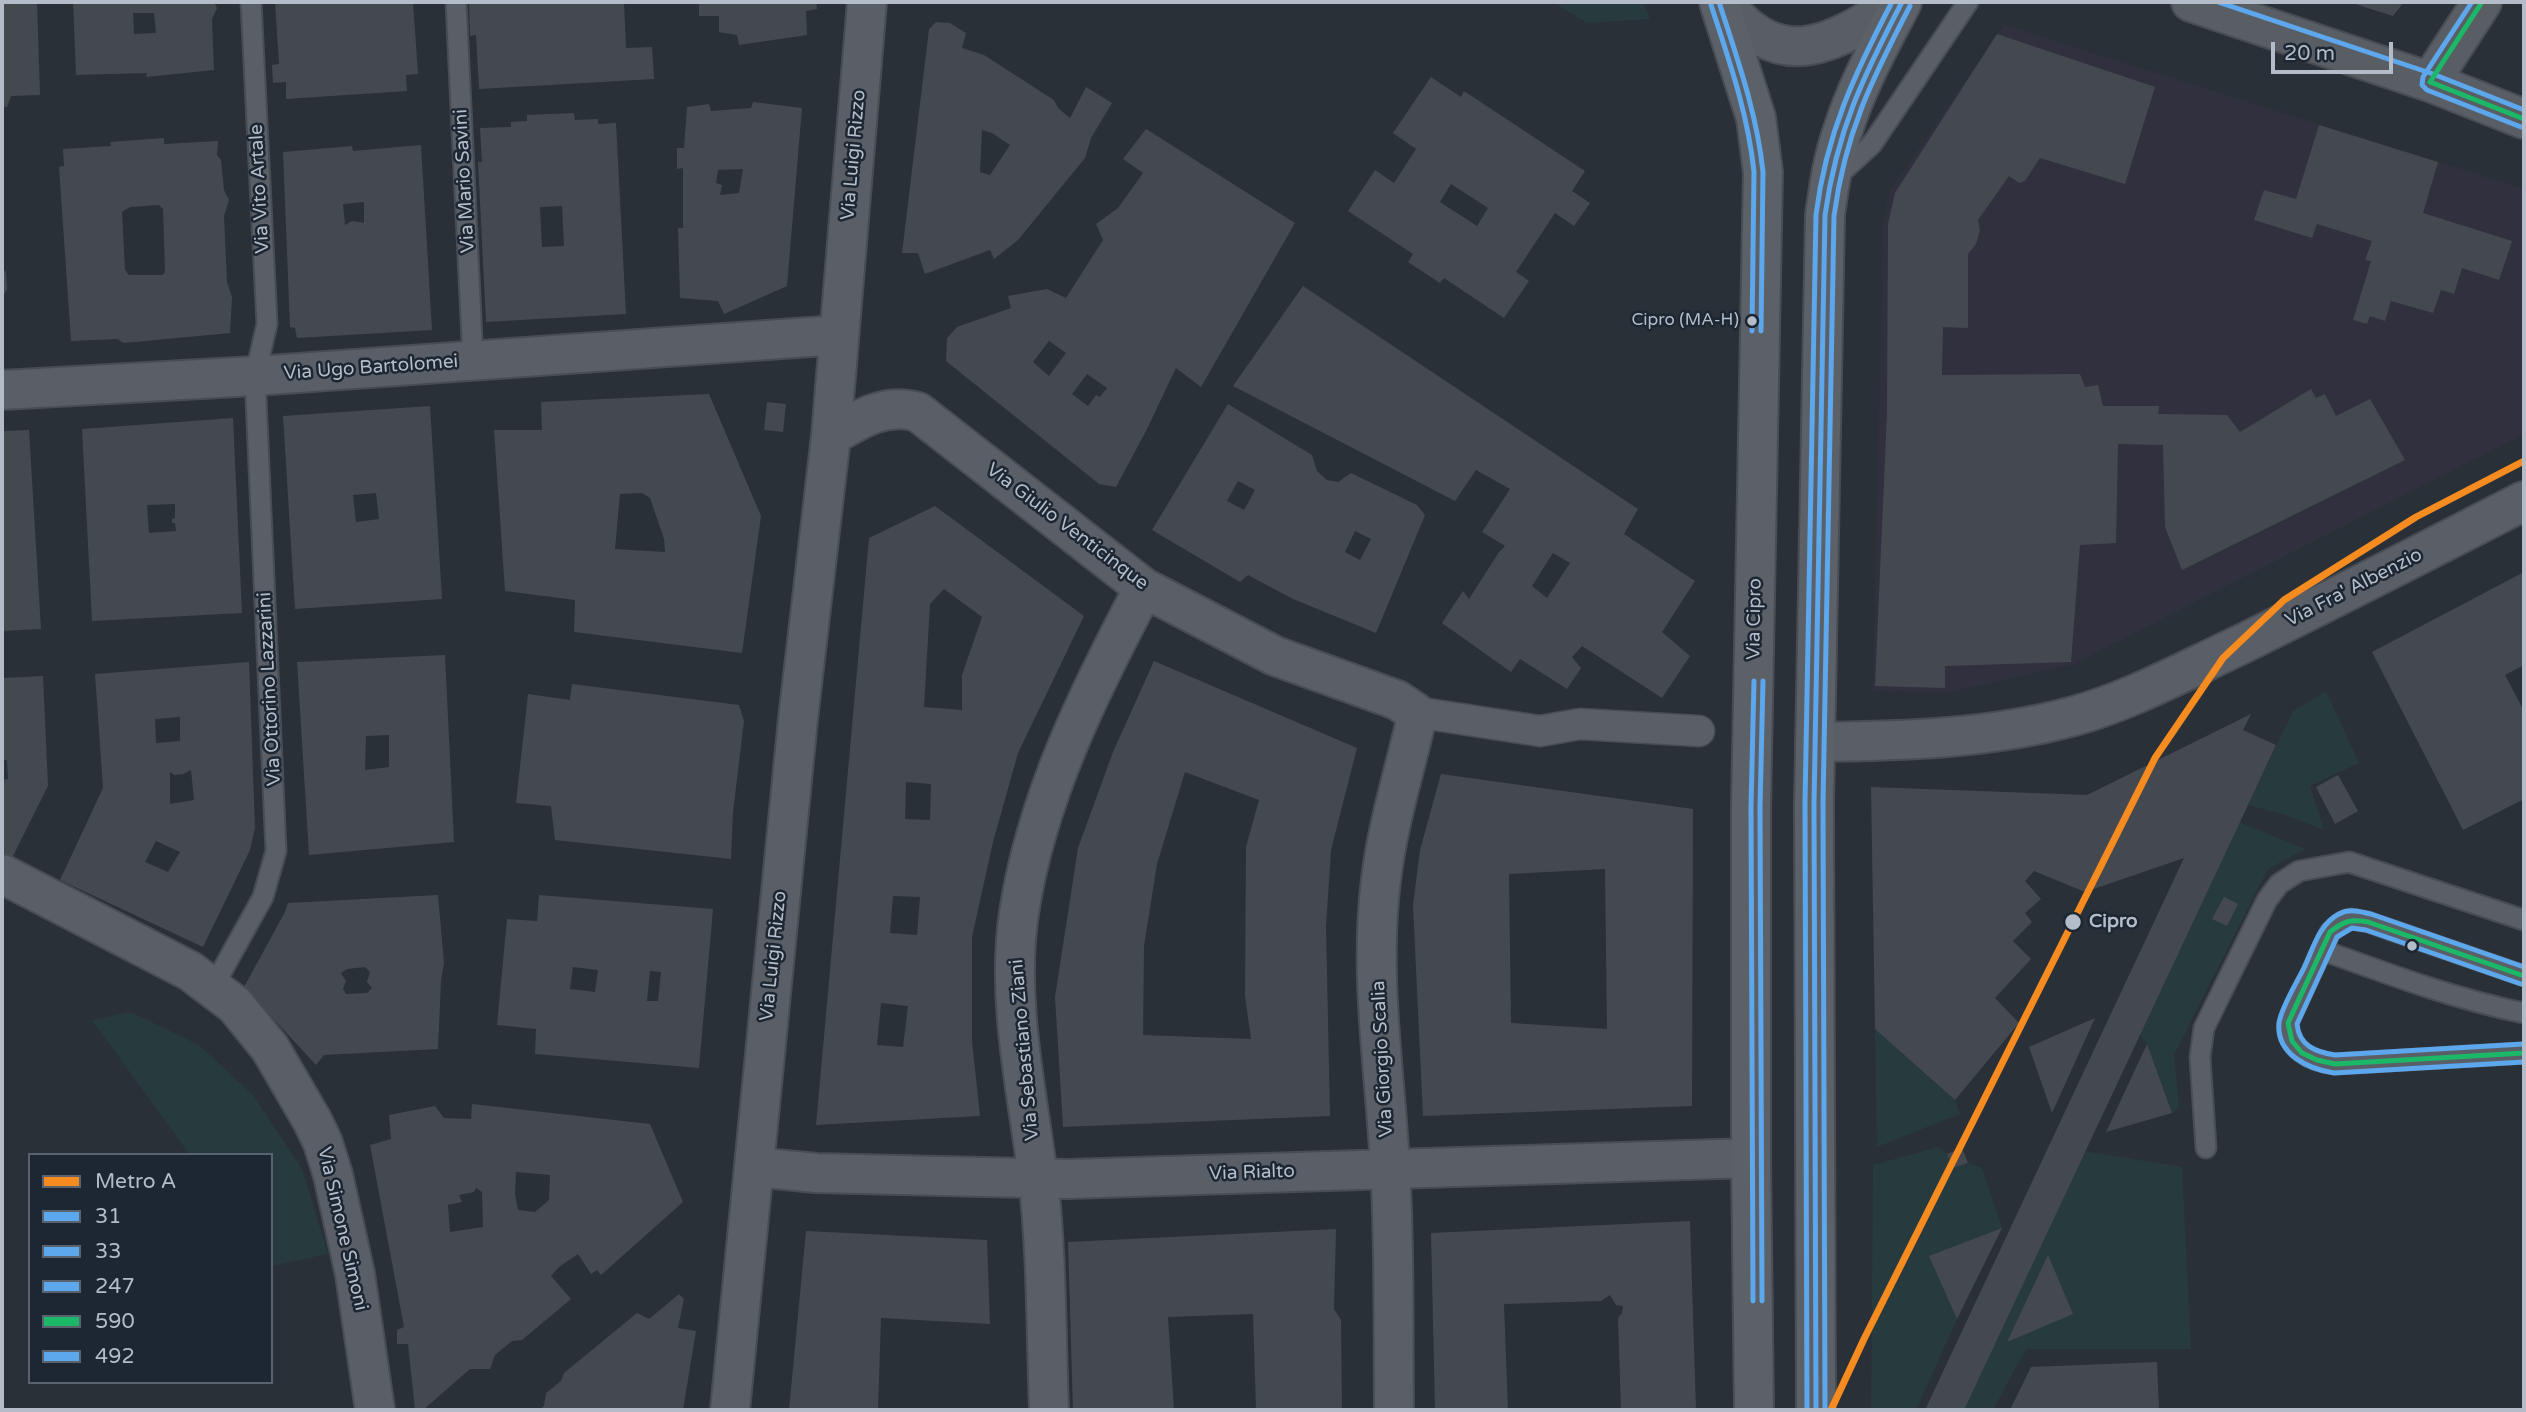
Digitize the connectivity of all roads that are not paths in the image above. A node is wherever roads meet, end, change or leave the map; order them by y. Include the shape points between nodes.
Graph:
1 (251, 2) edge
2 (456, 2) edge
3 (867, 2) edge
4 (1721, 2) edge
5 (1900, 2) edge
6 (1968, 2) edge
7 (2191, 2) edge
8 (2482, 2) edge
9 (2430, 82) junction
10 (2524, 119) edge
11 (1829, 184) junction
12 (840, 321) junction
13 (473, 360) junction
14 (255, 376) junction
15 (2, 390) edge
16 (831, 436) junction
17 (2524, 501) edge
18 (1144, 587) junction
19 (1415, 712) junction
20 (1699, 731) dead end
21 (1815, 742) junction
22 (2, 874) edge
23 (2524, 920) edge
24 (2322, 950) junction
25 (2524, 976) edge
26 (213, 987) junction
27 (2524, 1013) edge
28 (2524, 1053) edge
29 (2206, 1149) dead end
30 (1751, 1158) junction
31 (754, 1167) junction
32 (1390, 1168) junction
33 (1038, 1180) junction
34 (375, 1410) edge
35 (730, 1410) edge
36 (1049, 1410) edge
37 (1394, 1410) edge
38 (1754, 1410) edge
39 (1816, 1410) edge

1 - 14 lane, Via Vito Artale via 267,324
2 - 13 lane, Via Mario Savini
3 - 12 street, Via Luigi Rizzo
4 - 5 main road via 1758,35 1795,46 1842,36
4 - 30 main road, Via Cipro via 1756,118 1763,172 1751,807
5 - 11 main road via 1842,130
6 - 11 lane via 1872,144
7 - 9 main road
8 - 9 main road
9 - 10 main road
11 - 21 main road
12 - 13 street, Via Ugo Bartolomei via 740,341
12 - 16 street, Via Luigi Rizzo
13 - 14 street, Via Ugo Bartolomei
14 - 15 street, Via Ugo Bartolomei
14 - 26 lane, Via Ottorino Lazzarini via 275,851 263,897
16 - 18 street, Via Giulio Venticinque via 869,416 893,408 909,409
16 - 31 street, Via Luigi Rizzo via 797,719
17 - 21 street, Via Fra' Albenzio via 2178,675 2100,708 1989,732
18 - 19 street, Via Giulio Venticinque via 1275,656 1397,700
18 - 33 street, Via Sebastiano Ziani via 1062,758 1026,872 1018,916 1014,967 1019,1036
19 - 20 street, Via Giulio Venticinque via 1540,731 1580,723
19 - 32 street, Via Giorgio Scalia via 1380,881 1378,979
21 - 39 main road
22 - 26 street, Via Simone Simoni
23 - 29 lane via 2349,862 2299,871 2279,884 2204,1028 2200,1057
24 - 25 lane via 2335,926 2358,920
24 - 27 lane via 2410,982
24 - 28 lane via 2288,1023 2294,1046 2309,1058 2335,1064
26 - 34 street, Via Simone Simoni via 235,1005 270,1048 323,1143 355,1274
30 - 32 street, Via Rialto
30 - 38 main road, Via Cipro
31 - 33 street, Via Rialto
31 - 35 street, Via Luigi Rizzo
32 - 33 street, Via Rialto
32 - 37 street, Via Giorgio Scalia
33 - 36 street, Via Sebastiano Ziani

